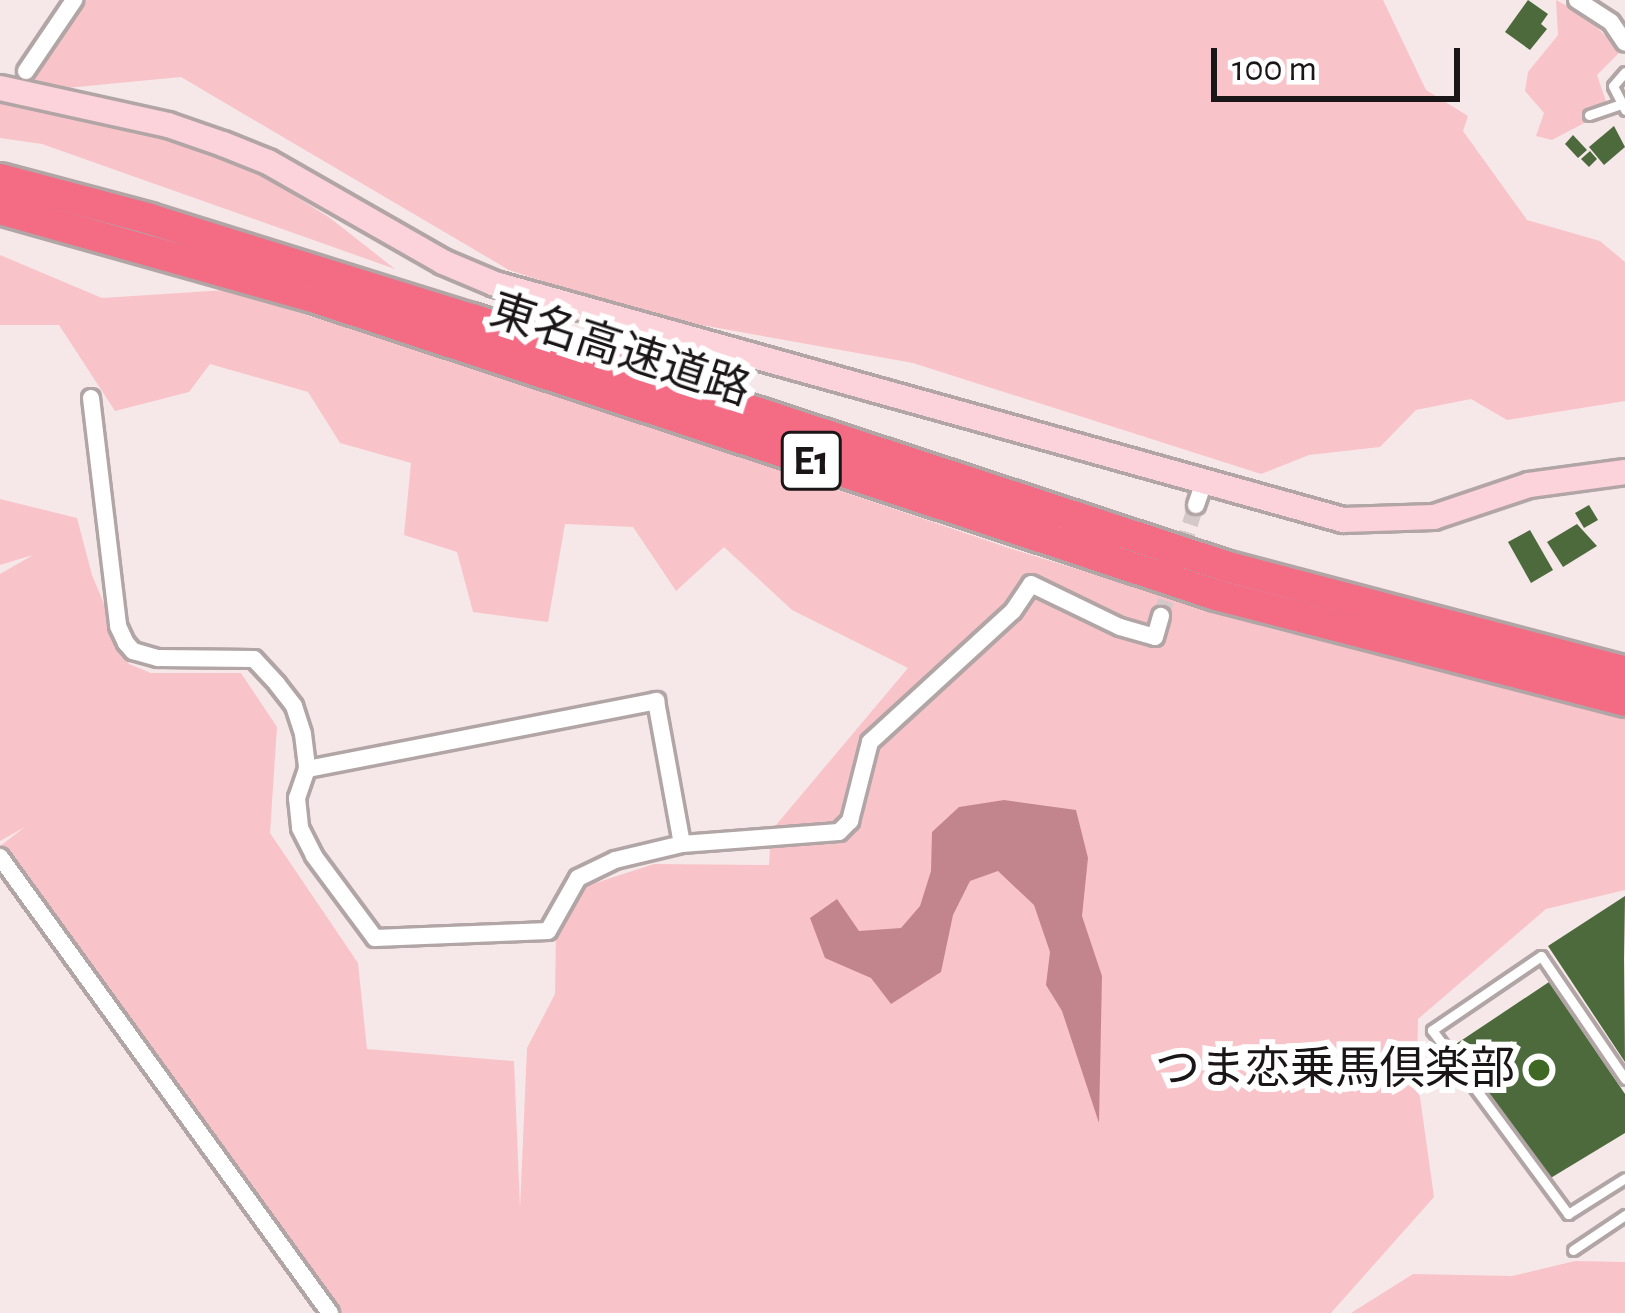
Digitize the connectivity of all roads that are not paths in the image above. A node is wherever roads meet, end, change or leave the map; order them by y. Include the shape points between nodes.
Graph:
1 (74, 0) edge
2 (1577, 0) edge
3 (1625, 43) edge
4 (26, 70) dead end
5 (1625, 72) edge
6 (0, 88) edge
7 (1623, 107) edge
8 (1588, 115) dead end
9 (0, 179) edge
10 (0, 208) edge
11 (91, 398) dead end
12 (1625, 472) edge
13 (1162, 616) dead end
14 (1625, 672) edge
15 (1625, 701) edge
16 (307, 769) junction
17 (682, 844) junction
18 (0, 857) edge
19 (1625, 1079) edge
20 (1625, 1178) edge
21 (1625, 1215) edge
22 (1573, 1250) dead end
23 (330, 1313) edge

1 - 4 street
2 - 3 street
5 - 7 lane via 1613,86
6 - 12 street via 224,144 495,284 1199,495 1391,522 1571,476
7 - 8 lane
9 - 14 highway, 東名高速道路 / E1 via 450,312 1225,566
10 - 15 highway, 東名高速道路 / E1 via 313,297 1216,595
11 - 16 street via 126,643 158,658 254,659 294,706
13 - 17 street via 1155,637 1031,584 1013,611 870,742 850,821 839,832
16 - 17 street via 656,701
16 - 17 street via 297,798 300,828 375,938 548,932 578,878
18 - 23 street
19 - 20 lane via 1541,956 1432,1030 1568,1214
21 - 22 lane

